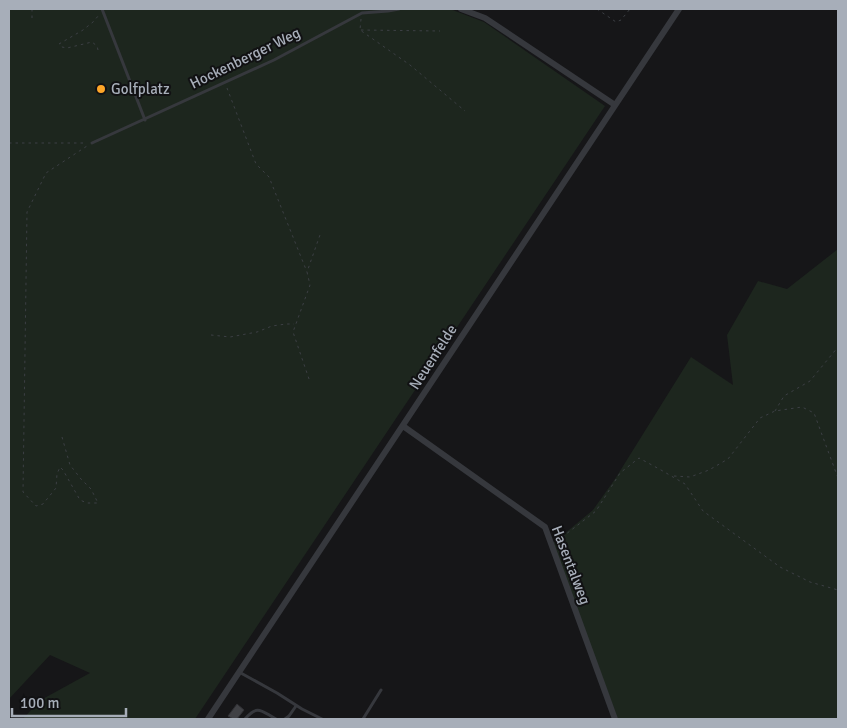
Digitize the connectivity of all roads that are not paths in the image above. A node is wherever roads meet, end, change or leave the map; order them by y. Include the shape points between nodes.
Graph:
1 (399, 9) edge
2 (461, 9) edge
3 (679, 9) edge
4 (102, 10) edge
5 (615, 105) junction
6 (145, 120) junction
7 (92, 143) road end
8 (402, 426) junction
9 (239, 672) junction
10 (381, 690) dead end
11 (296, 706) junction
12 (208, 719) edge
13 (245, 719) edge
14 (275, 719) edge
15 (285, 719) edge
16 (322, 719) edge
17 (363, 719) edge
18 (615, 719) edge

1 - 6 lane, Hockenberger Weg via 362,12 274,60
2 - 5 street via 485,18
3 - 5 street, Neuenfelde
4 - 6 lane
5 - 8 street, Neuenfelde
6 - 7 lane, Hockenberger Weg
8 - 9 street, Neuenfelde
8 - 18 street, Hasentalweg via 545,527
9 - 11 lane
9 - 12 street, Neuenfelde
10 - 17 lane
11 - 15 lane
11 - 16 lane
13 - 14 lane via 258,710

